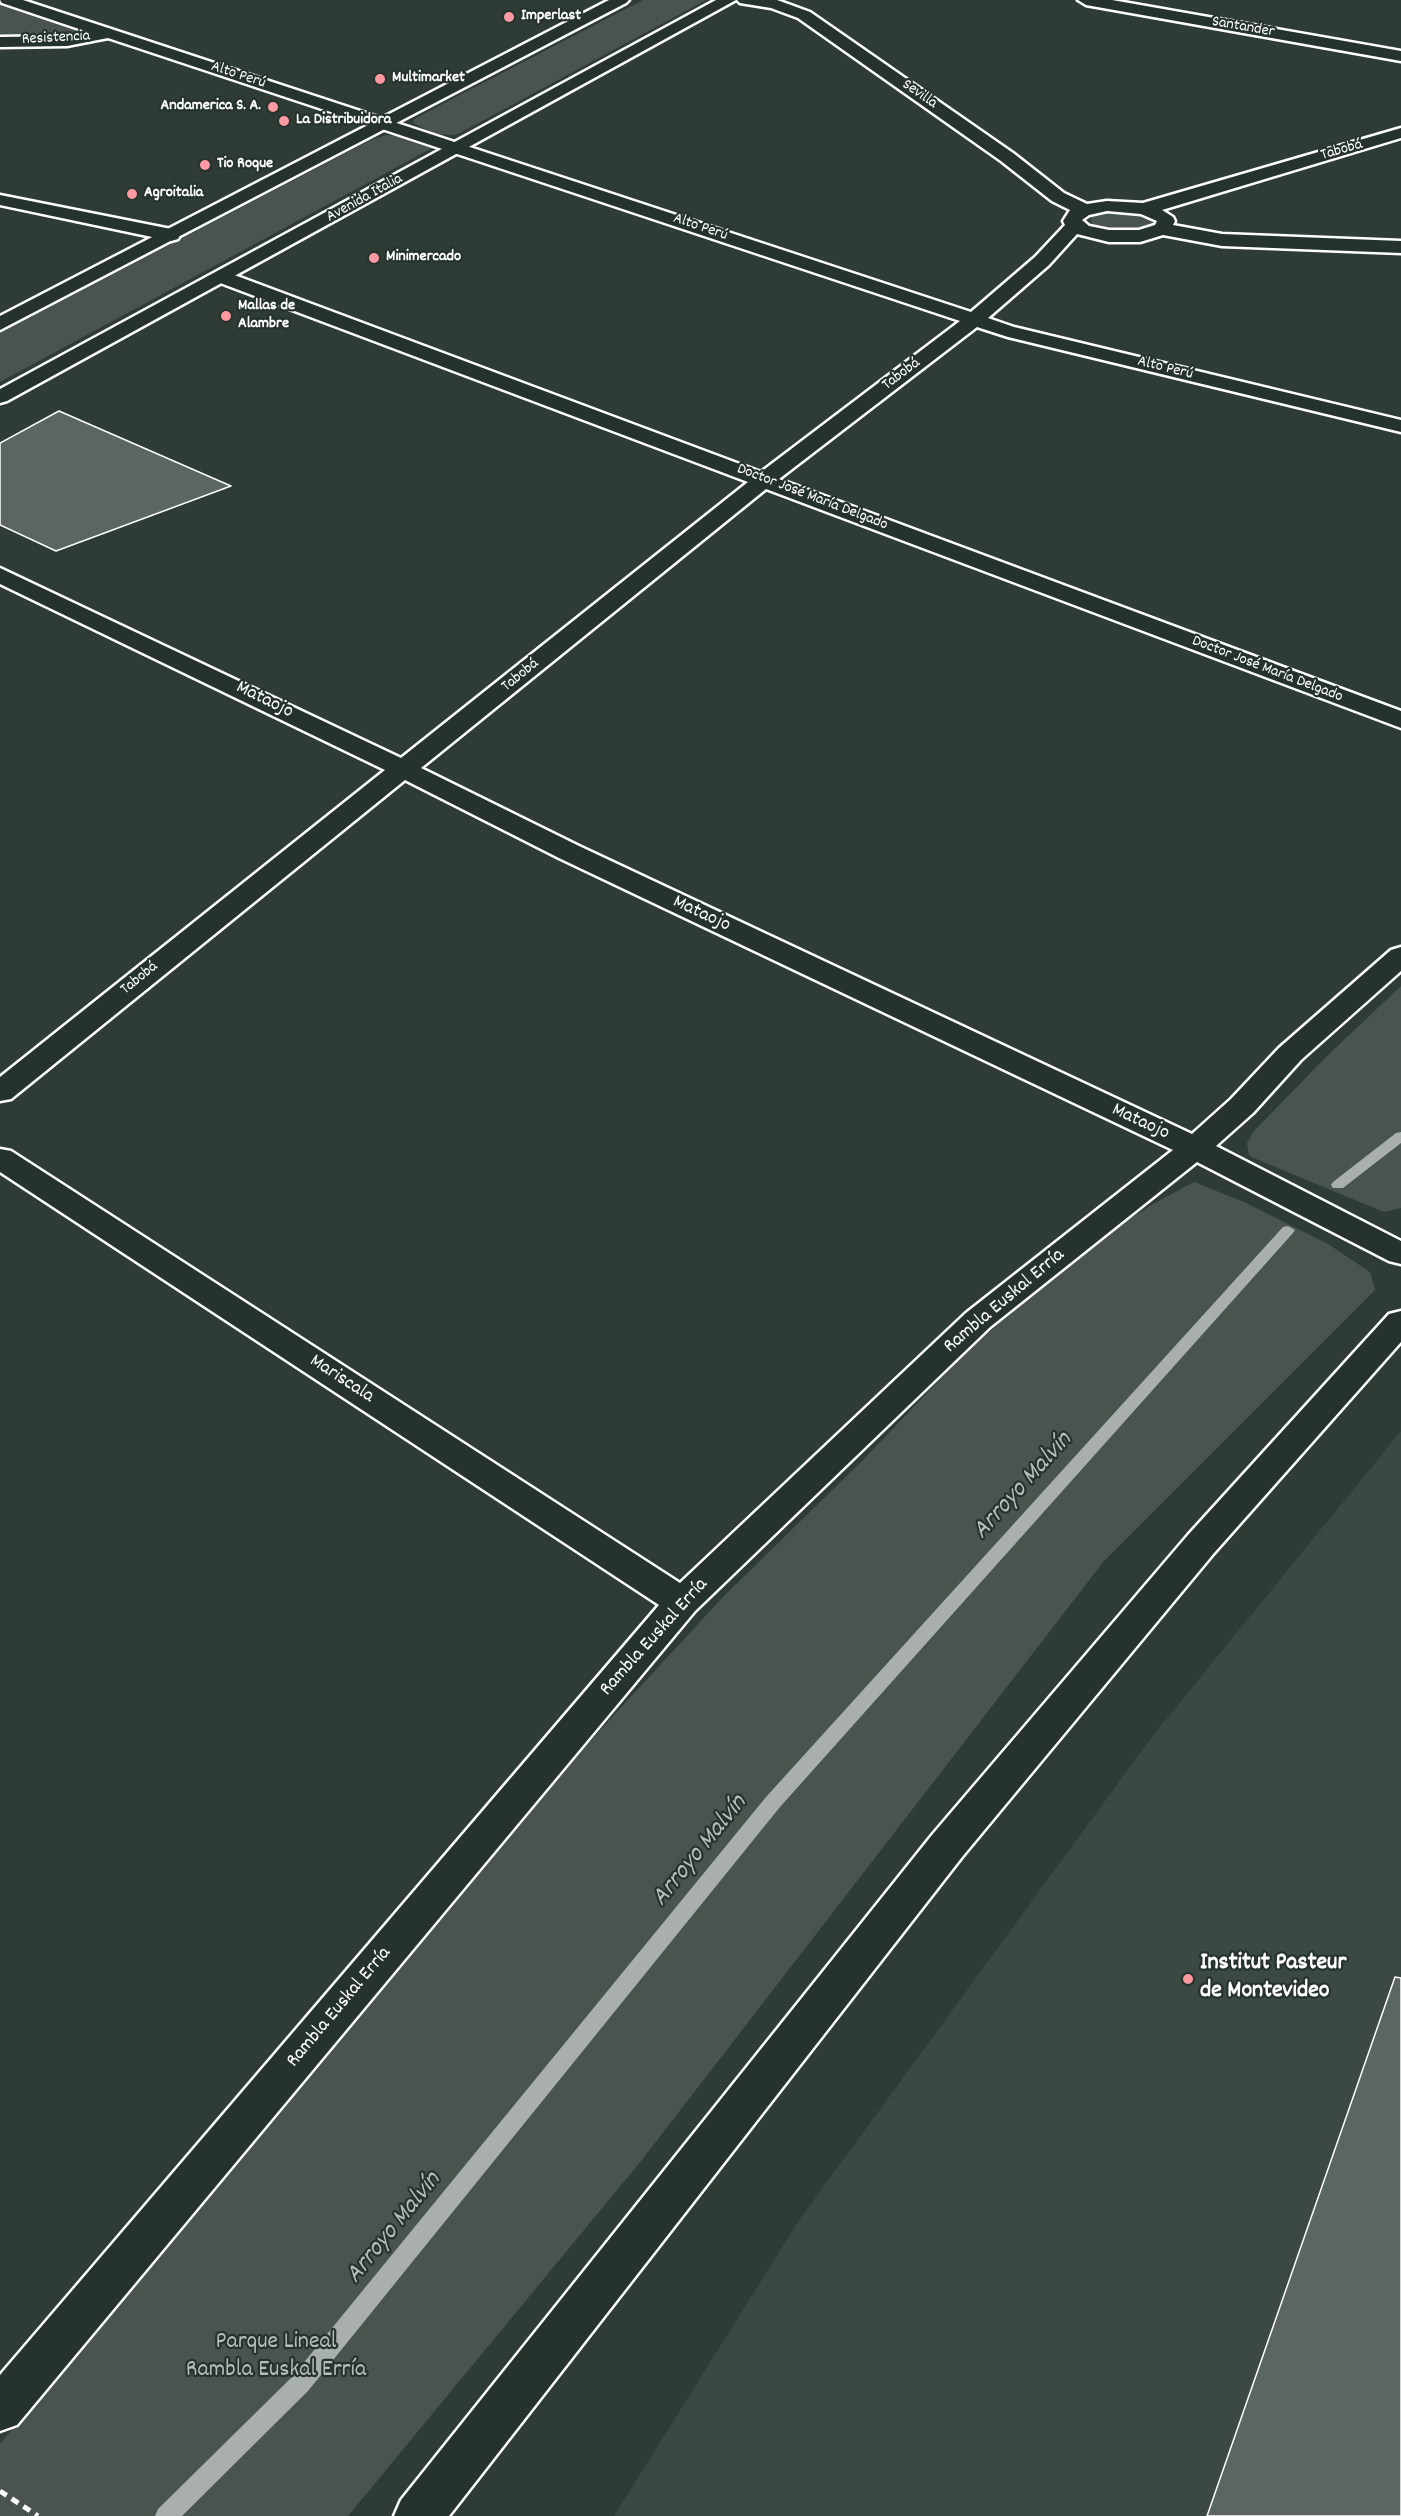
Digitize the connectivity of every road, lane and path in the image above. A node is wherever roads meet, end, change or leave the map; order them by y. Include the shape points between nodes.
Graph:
1 (8, 0) edge
2 (621, 0) edge
3 (729, 0) edge
4 (745, 0) edge
5 (1086, 0) edge
6 (1193, 0) edge
7 (1173, 15) junction
8 (112, 35) junction
9 (0, 42) edge
10 (1401, 56) edge
11 (386, 123) junction
12 (1401, 133) edge
13 (460, 148) junction
14 (0, 200) edge
15 (1144, 209) junction
16 (1080, 218) junction
17 (1162, 229) junction
18 (171, 235) junction
19 (1125, 237) junction
20 (1401, 246) edge
21 (1042, 261) junction
22 (222, 277) junction
23 (974, 320) junction
24 (0, 324) edge
25 (0, 397) edge
26 (1401, 426) edge
27 (765, 480) junction
28 (0, 575) edge
29 (1401, 720) edge
30 (405, 769) junction
31 (1401, 956) edge
32 (0, 1092) edge
33 (1195, 1149) junction
34 (0, 1158) edge
35 (1401, 1254) edge
36 (1401, 1322) edge
37 (682, 1602) junction
38 (0, 2410) edge
39 (0, 2491) edge
40 (38, 2516) edge
41 (419, 2516) edge

1 - 8 street, Alto Perú
2 - 11 street
3 - 13 street, Avenida Italia
4 - 16 street, Sevilla via 774,4 804,15 1007,157
5 - 7 street, Santander
6 - 7 street
7 - 10 street, Santander
8 - 9 street, Resistencia
8 - 11 street, Alto Perú
11 - 13 street, Alto Perú
11 - 18 street
12 - 15 street, Tabobá
13 - 22 street, Avenida Italia
13 - 23 street, Alto Perú
14 - 18 street
15 - 16 street, Tabobá via 1107,206
15 - 17 street via 1162,216 1166,221
16 - 19 street, Tabobá via 1094,234
16 - 21 street, Tabobá
17 - 19 street, Tabobá
17 - 20 street via 1222,240
18 - 24 street
19 - 21 street, Tabobá via 1092,242
21 - 23 street, Tabobá
22 - 25 street, Avenida Italia
22 - 27 street, Doctor José María Delgado
23 - 26 street, Alto Perú
23 - 27 street, Tabobá
27 - 29 street, Doctor José María Delgado
27 - 30 street, Tabobá
28 - 30 street, Mataojo
30 - 32 street, Tabobá
30 - 33 street, Mataojo via 580,857
31 - 33 street, Rambla Euskal Erría via 1290,1054
33 - 35 street, Mataojo
33 - 37 street, Rambla Euskal Erría via 978,1320
34 - 37 street, Mariscala
36 - 41 street via 1201,1544 947,1846
37 - 38 street, Rambla Euskal Erría
39 - 40 path

